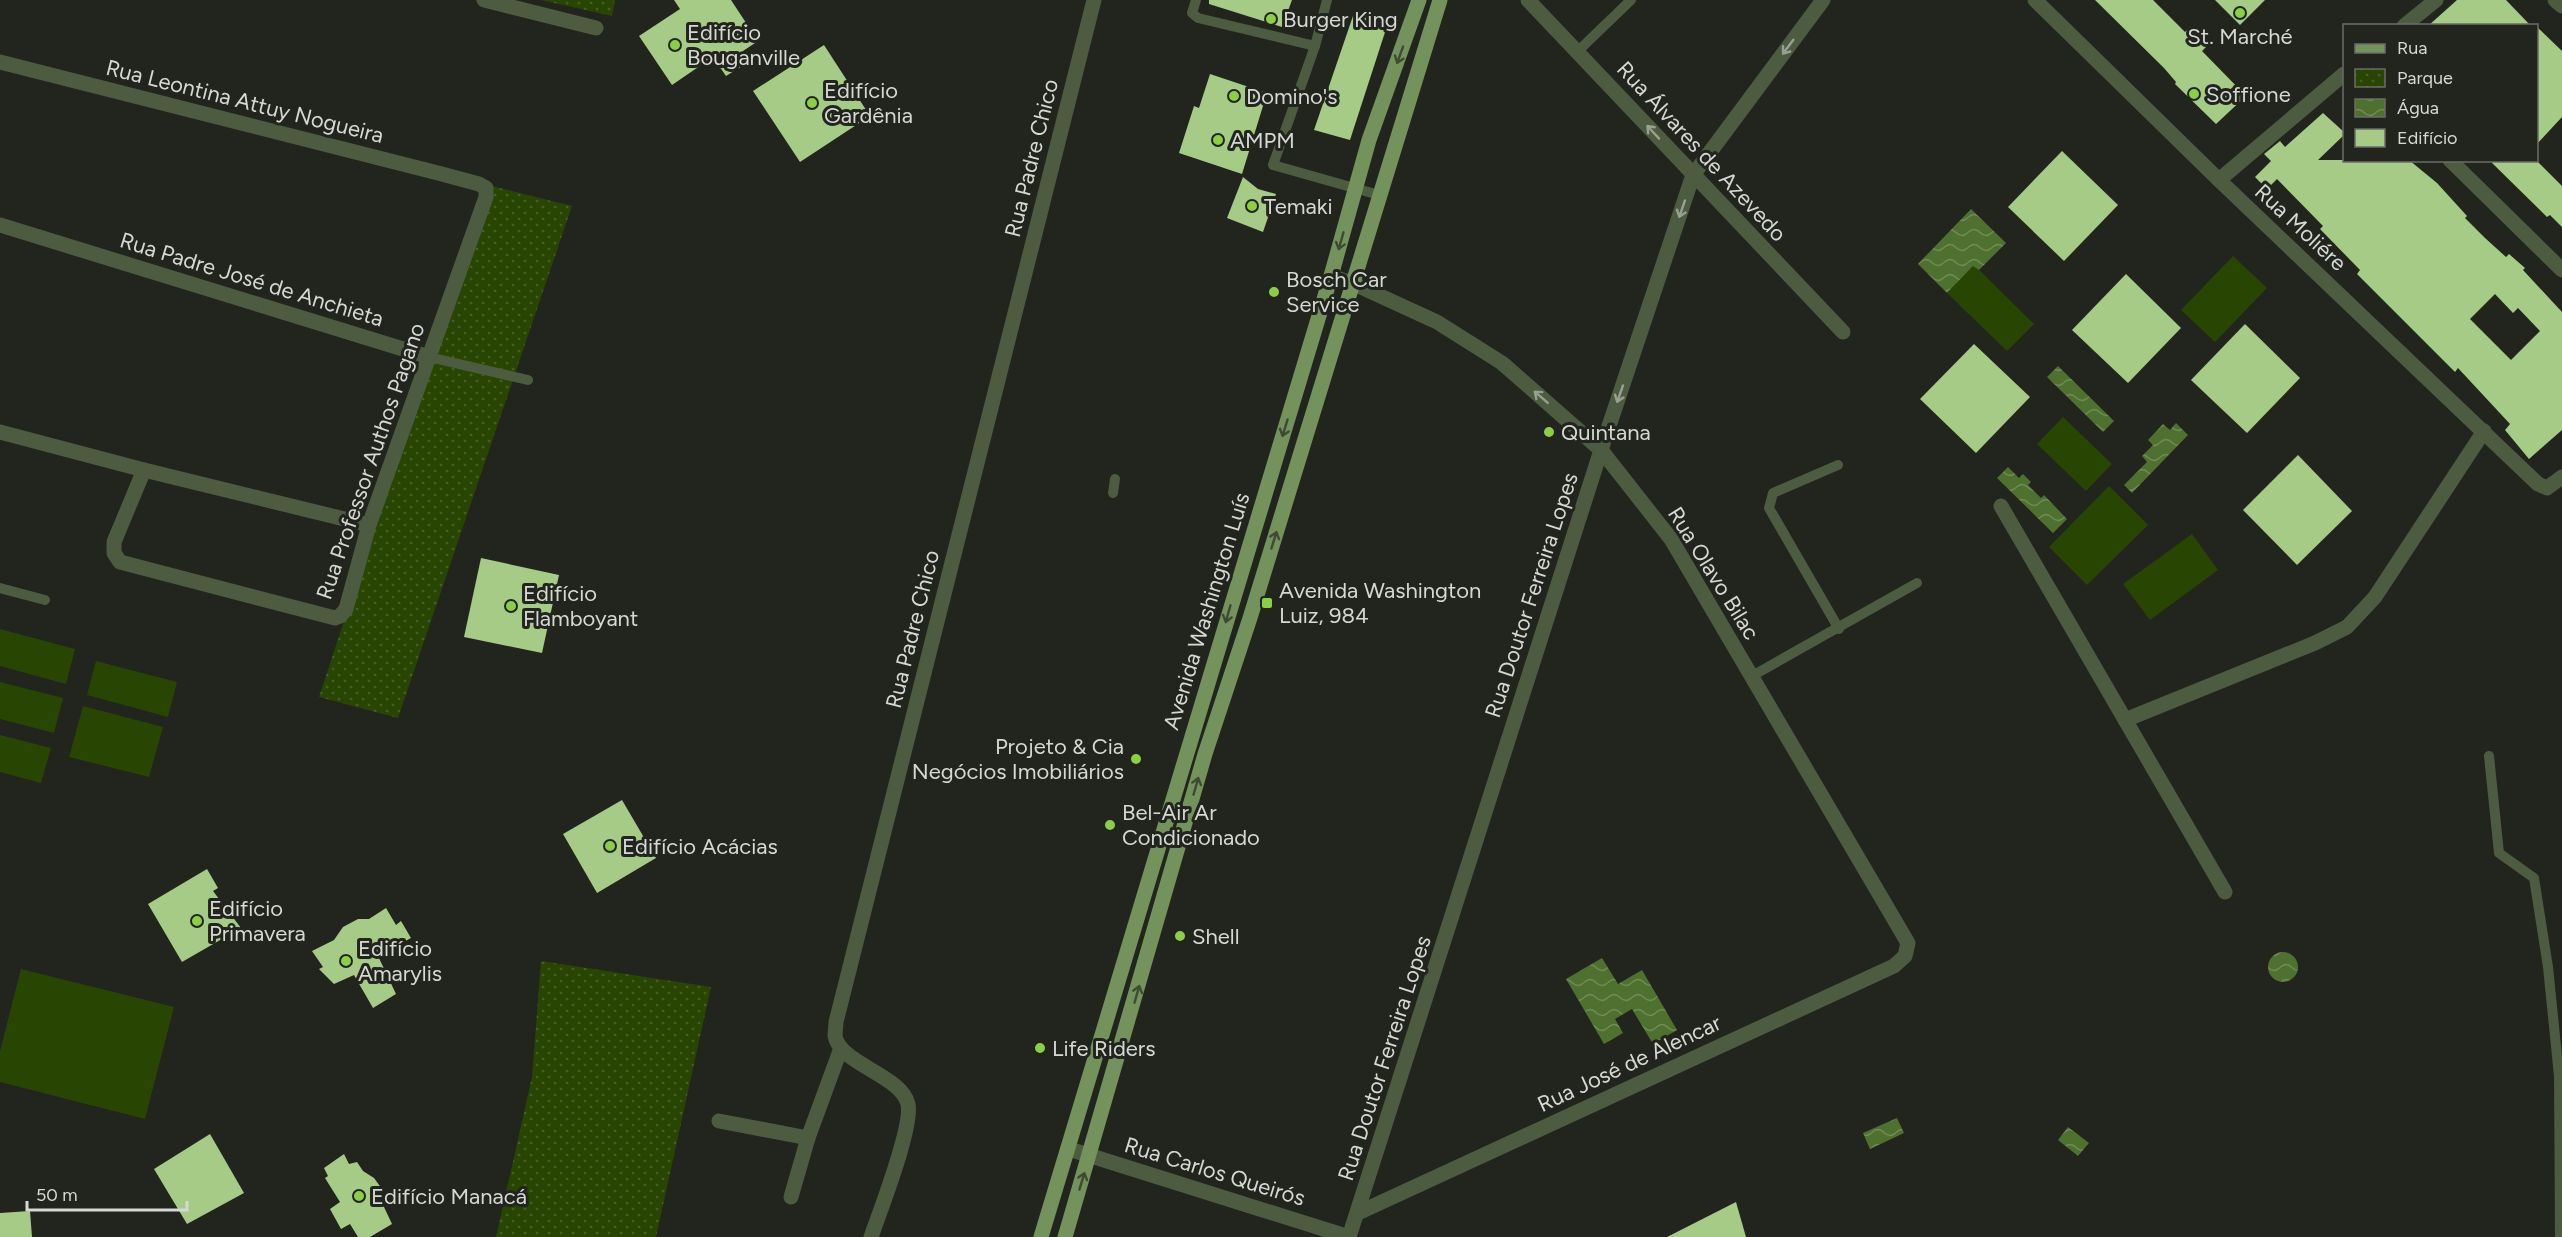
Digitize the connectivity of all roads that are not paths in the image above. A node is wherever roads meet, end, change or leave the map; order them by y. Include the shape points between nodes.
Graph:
1 (484, 0) edge
2 (1094, 0) edge
3 (1196, 0) edge
4 (1327, 0) edge
5 (1419, 0) edge
6 (1440, 0) edge
7 (1528, 0) edge
8 (1631, 0) edge
9 (1823, 0) edge
10 (2035, 0) edge
11 (2436, 0) edge
12 (2555, 0) edge
13 (2562, 6) edge
14 (2406, 24) edge
15 (596, 28) dead end
16 (1315, 46) junction
17 (1577, 52) junction
18 (0, 62) edge
19 (2343, 75) edge
20 (2452, 162) edge
21 (1693, 175) junction
22 (2219, 180) junction
23 (480, 184) joint
24 (1356, 189) junction
25 (1379, 195) junction
26 (0, 225) edge
27 (2562, 270) edge
28 (1331, 276) junction
29 (1353, 283) junction
30 (1843, 332) dead end
31 (429, 357) junction
32 (528, 380) dead end
33 (2484, 431) junction
34 (0, 432) edge
35 (1601, 450) junction
36 (1838, 465) dead end
37 (144, 470) junction
38 (2562, 477) edge
39 (1115, 479) dead end
40 (1113, 493) dead end
41 (2001, 506) dead end
42 (369, 525) junction
43 (1917, 583) dead end
44 (0, 588) edge
45 (45, 600) dead end
46 (1839, 629) junction
47 (1752, 676) junction
48 (2124, 720) junction
49 (2489, 756) dead end
50 (2225, 892) dead end
51 (1908, 943) joint
52 (841, 1048) junction
53 (719, 1121) dead end
54 (808, 1138) junction
55 (1068, 1149) junction
56 (1090, 1156) junction
57 (791, 1197) dead end
58 (1358, 1213) junction
59 (871, 1237) edge
60 (1041, 1237) edge
61 (1065, 1237) edge
62 (1349, 1237) edge
63 (2560, 1237) edge

1 - 15 street
2 - 52 street, Rua Padre Chico via 836,1022 835,1037
3 - 16 lane via 1192,14 1198,18
4 - 16 lane
5 -> 24 main road, Avenida Washington Luís via 1369,140
6 - 25 main road, Avenida Washington Luís
7 - 17 street, Rua Álvares de Azevedo
8 - 17 lane
9 -> 21 street, Rua Doutor Ferreira Lopes
10 - 22 street, Rua Moliére
11 - 14 street
12 - 13 street
16 - 24 lane via 1273,165
21 -> 17 street, Rua Álvares de Azevedo
18 - 23 street, Rua Leontina Attuy Nogueira
19 - 22 street
20 - 27 street
21 - 30 street, Rua Álvares de Azevedo
21 -> 35 street, Rua Doutor Ferreira Lopes
22 - 33 street, Rua Moliére
23 - 31 street, Rua Professor Authos Pagano via 486,188 486,197
24 - 25 lane
24 -> 28 main road, Avenida Washington Luís
25 - 29 main road, Avenida Washington Luís
26 - 31 street, Rua Padre José de Anchieta
28 - 29 street, Rua Olavo Bilac
28 -> 55 main road, Avenida Washington Luís
35 -> 29 street, Rua Olavo Bilac via 1503,363 1437,322
56 -> 29 main road, Avenida Washington Luís via 1205,754
31 - 32 lane, Rua Padre José de Anchieta
31 - 42 street, Rua Professor Authos Pagano
33 - 38 street, Rua Moliére via 2538,484 2547,488
33 - 48 street via 2375,597 2347,627
34 - 37 street
35 - 47 street, Rua Olavo Bilac via 1671,539
35 - 58 street, Rua Doutor Ferreira Lopes
36 - 46 lane via 1773,493 1769,508
37 - 42 street
37 - 42 street, Rua Professor Authos Pagano via 114,542 114,553 120,561 335,618 346,609
39 - 40 lane
41 - 48 street
43 - 46 lane
44 - 45 lane
46 - 47 lane
47 - 51 street, Rua Olavo Bilac
48 - 50 street
49 - 63 lane via 2499,854 2534,878 2548,967 2559,1076
51 - 58 street, Rua José de Alencar via 1905,956 1894,966
52 - 54 street
52 - 59 street via 896,1087 908,1102 909,1122
53 - 54 street
54 - 57 street
55 - 56 street, Rua Carlos Queirós
55 - 60 main road, Avenida Washington Luís
61 -> 56 main road, Avenida Washington Luís
56 - 62 street, Rua Carlos Queirós
58 - 62 street, Rua Doutor Ferreira Lopes

